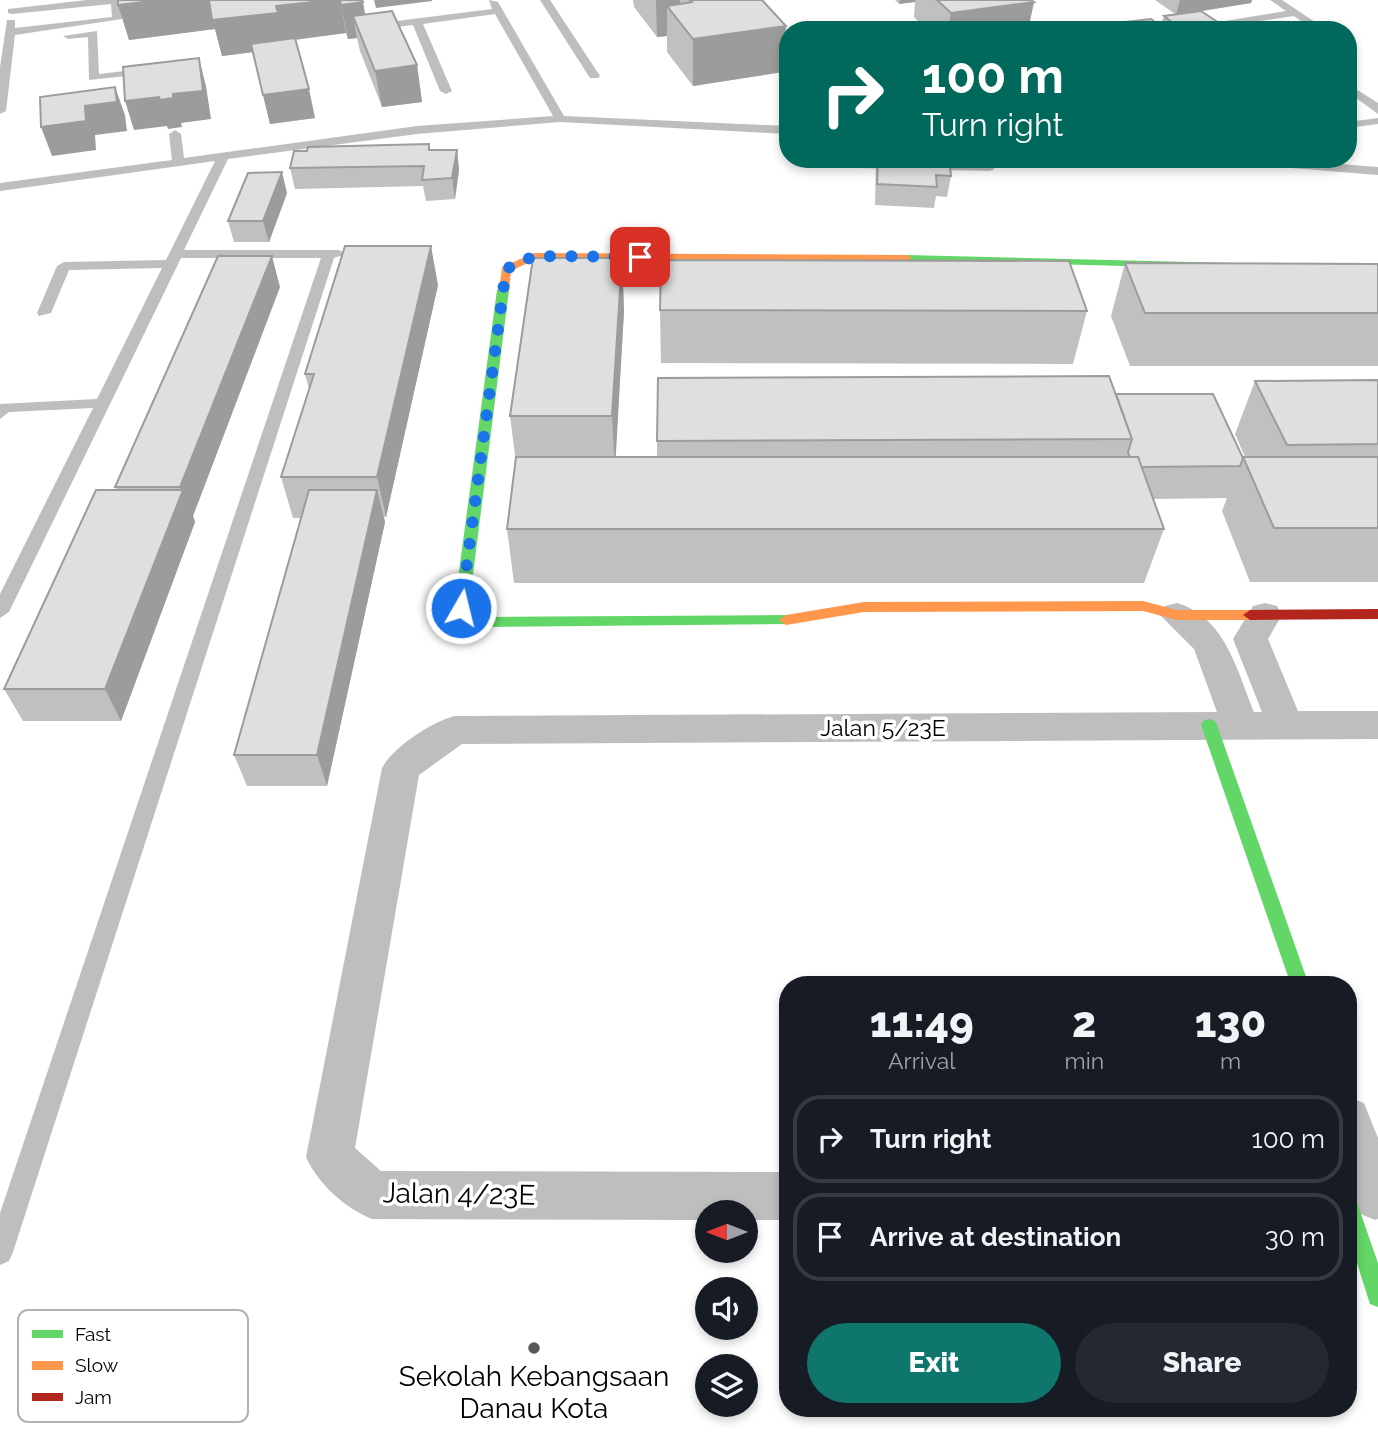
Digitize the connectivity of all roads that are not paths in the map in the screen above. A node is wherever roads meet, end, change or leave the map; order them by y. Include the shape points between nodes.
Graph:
1 (492, 0) edge
2 (545, 0) edge
3 (1275, 0) edge
4 (498, 11) junction
5 (9, 12) edge
6 (1297, 13) junction
7 (363, 15) edge
8 (417, 21) junction
9 (1240, 21) edge
10 (1309, 21) edge
11 (9, 37) junction
12 (162, 70) edge
13 (594, 76) dead end
14 (446, 91) dead end
15 (1357, 93) edge
16 (0, 111) edge
17 (1378, 111) edge
18 (560, 119) junction
19 (1378, 121) edge
20 (1357, 124) edge
21 (1357, 126) edge
22 (779, 130) edge
23 (175, 134) dead end
24 (1378, 137) edge
25 (223, 158) junction
26 (179, 163) junction
27 (1341, 168) edge
28 (1378, 171) edge
29 (0, 187) edge
30 (329, 254) junction
31 (357, 254) edge
32 (173, 259) junction
33 (1243, 266) edge
34 (44, 313) dead end
35 (103, 403) junction
36 (0, 414) edge
37 (0, 612) edge
38 (1378, 614) edge
39 (1178, 615) junction
40 (1265, 615) junction
41 (1224, 724) junction
42 (1285, 724) junction
43 (1378, 725) edge
44 (401, 768) joint
45 (1297, 976) edge
46 (1357, 1170) edge
47 (779, 1196) edge
48 (1362, 1198) edge
49 (0, 1252) edge
50 (1378, 1296) edge

1 - 4 lane
2 - 13 lane
3 - 6 lane
4 - 8 lane
4 - 18 lane
5 - 11 lane
5 - 11 lane via 116,0 117,19
6 - 9 lane
6 - 10 lane
7 - 8 lane via 388,24
8 - 14 lane
11 - 12 lane via 93,33 93,78
11 - 16 lane
15 - 17 lane
18 - 22 lane
18 - 25 lane via 417,130
19 - 20 lane
21 - 24 lane
23 - 26 lane
25 - 26 lane
25 - 32 lane
26 - 29 lane
27 - 28 lane
30 - 31 lane
30 - 32 lane
30 - 49 lane
32 - 34 lane via 64,266
32 - 35 lane
33 - 39 street via 988,258 534,256 506,269 461,608 481,622 782,621 864,607 1143,606
35 - 36 lane via 3,408
35 - 37 lane
38 - 40 street
39 - 40 street
39 - 41 street via 1209,643
40 - 42 street via 1250,639
41 - 42 street, Jalan 5/23E
41 - 44 street, Jalan 5/23E via 454,730
41 - 45 street
42 - 43 street, Jalan 5/23E
44 - 47 street, Jalan 4/23E via 330,1157 372,1195
46 - 48 street
48 - 50 street

